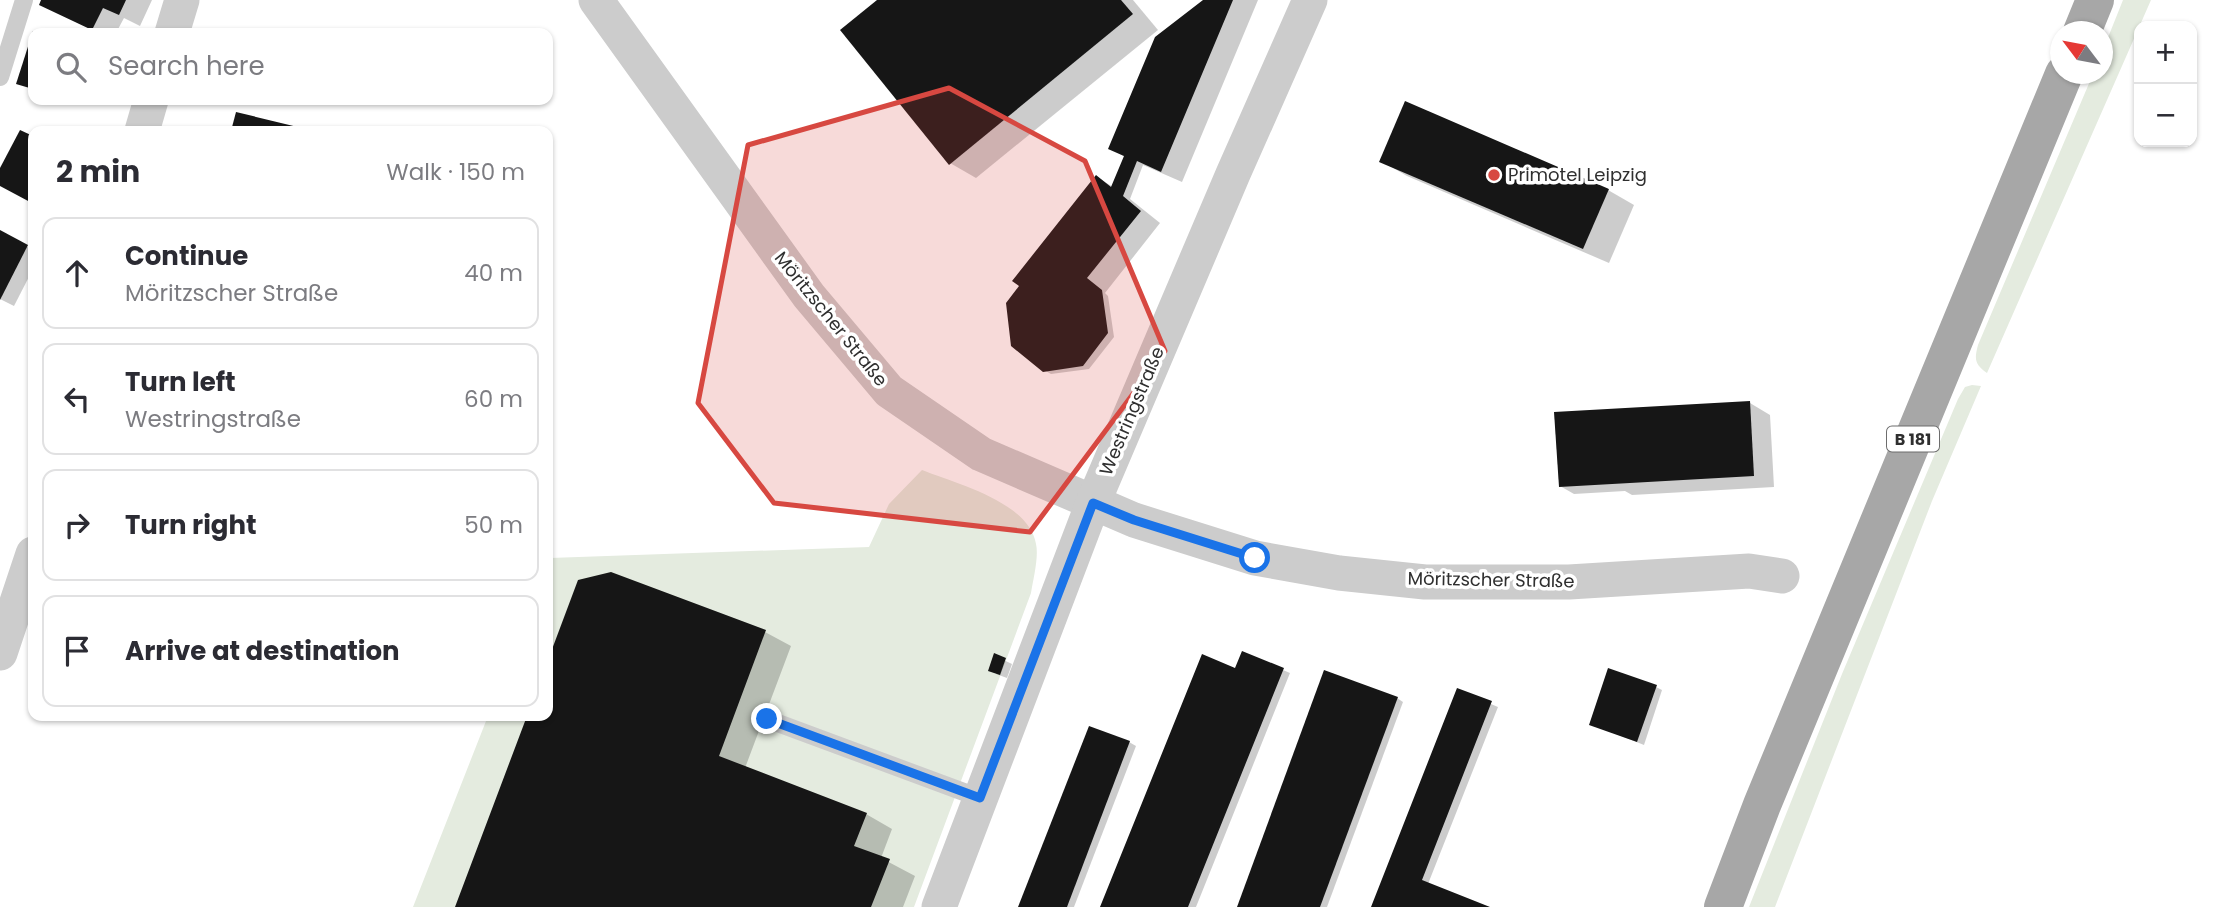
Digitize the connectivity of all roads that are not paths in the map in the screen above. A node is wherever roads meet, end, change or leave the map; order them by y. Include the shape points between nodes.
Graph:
1 (24, 0) edge
2 (182, 0) edge
3 (596, 0) edge
4 (1310, 0) edge
5 (2095, 0) edge
6 (2086, 21) edge
7 (174, 28) edge
8 (0, 77) edge
9 (2060, 84) edge
10 (150, 105) edge
11 (143, 126) edge
12 (1093, 503) junction
13 (28, 569) edge
14 (1782, 576) dead end
15 (0, 653) edge
16 (767, 719) dead end
17 (980, 798) junction
18 (939, 907) edge
19 (1723, 907) edge

1 - 8 lane
2 - 7 street
3 - 12 street, Möritzscher Straße via 809,296 889,391 981,454
4 - 12 street, Westringstraße
5 - 6 main road
9 - 19 main road, B 181
10 - 11 street
12 - 14 street, Möritzscher Straße via 1255,558 1339,573 1425,582 1569,582 1749,571
12 - 17 street, Westringstraße
13 - 15 street
16 - 17 lane
17 - 18 street, Westringstraße

